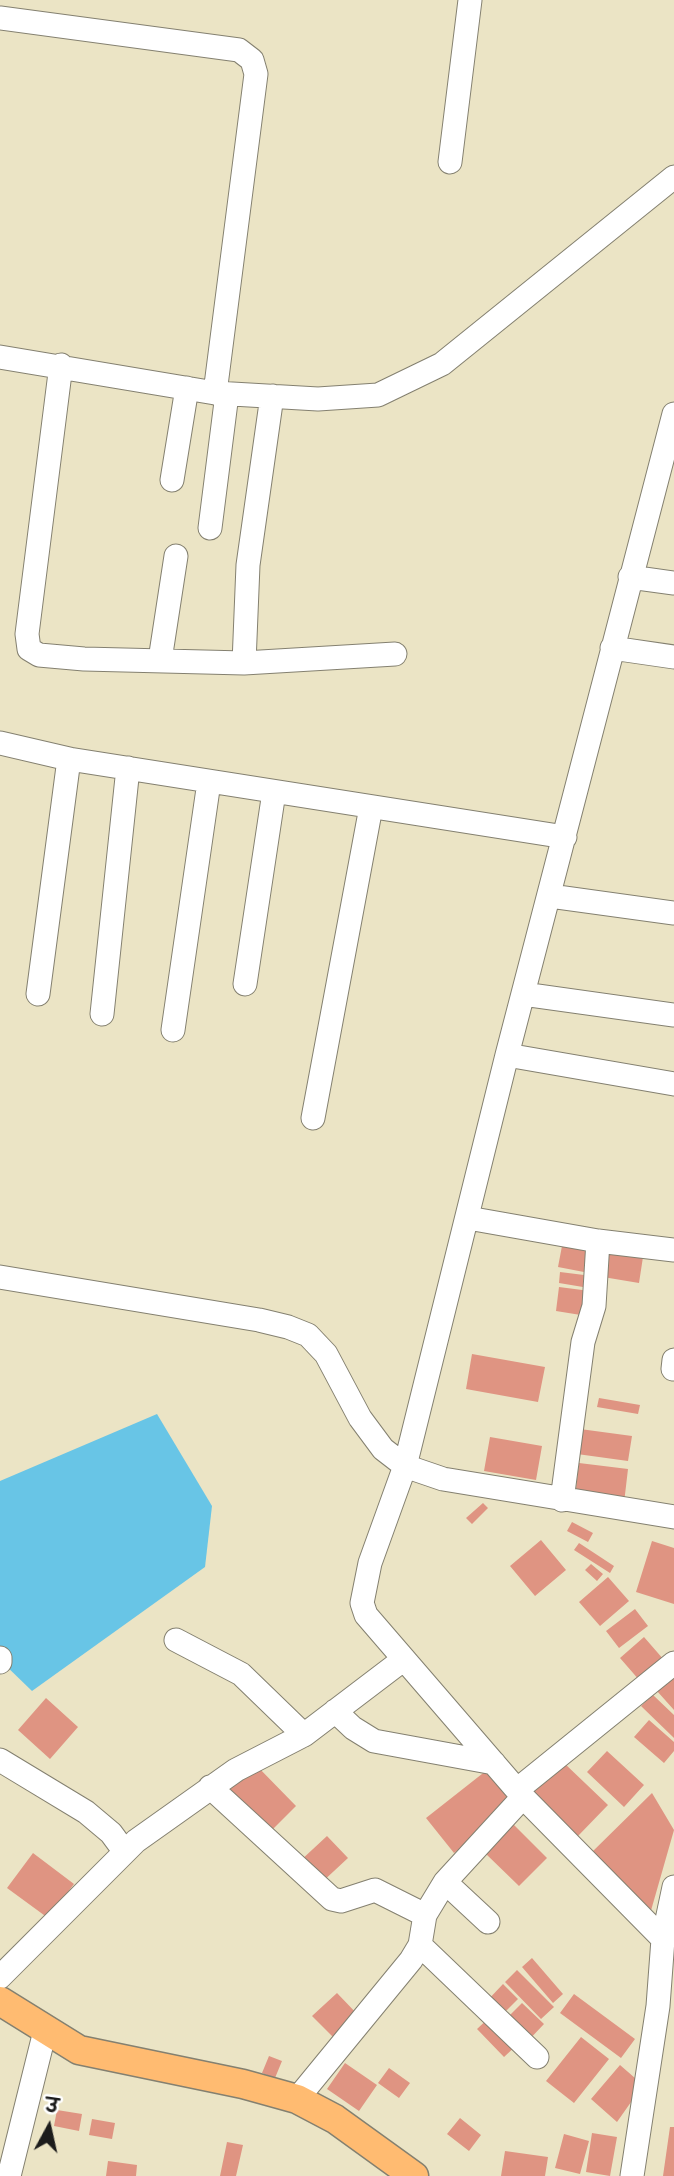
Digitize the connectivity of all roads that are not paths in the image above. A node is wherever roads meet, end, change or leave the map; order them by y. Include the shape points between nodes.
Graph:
1 (470, 0) edge
2 (0, 18) edge
3 (450, 162) dead end
4 (674, 177) edge
5 (0, 357) edge
6 (61, 365) junction
7 (187, 388) junction
8 (221, 393) junction
9 (272, 397) junction
10 (674, 414) edge
11 (172, 480) dead end
12 (210, 528) dead end
13 (176, 556) dead end
14 (630, 577) junction
15 (674, 583) edge
16 (612, 648) junction
17 (395, 654) dead end
18 (674, 657) edge
19 (160, 660) junction
20 (244, 663) junction
21 (0, 743) edge
22 (69, 759) junction
23 (128, 768) junction
24 (209, 782) junction
25 (274, 792) junction
26 (371, 807) junction
27 (565, 837) junction
28 (550, 896) junction
29 (674, 913) edge
30 (245, 984) dead end
31 (38, 994) dead end
32 (523, 994) junction
33 (102, 1014) dead end
34 (674, 1015) edge
35 (173, 1030) dead end
36 (507, 1055) junction
37 (674, 1084) edge
38 (313, 1118) dead end
39 (468, 1218) junction
40 (598, 1241) junction
41 (674, 1250) edge
42 (0, 1277) edge
43 (405, 1466) junction
44 (562, 1500) junction
45 (674, 1517) edge
46 (176, 1640) dead end
47 (404, 1659) junction
48 (674, 1663) edge
49 (335, 1711) junction
50 (304, 1735) junction
51 (0, 1760) edge
52 (494, 1763) junction
53 (210, 1787) junction
54 (520, 1793) junction
55 (125, 1852) junction
56 (445, 1882) junction
57 (674, 1887) edge
58 (425, 1915) junction
59 (488, 1922) dead end
60 (663, 1939) junction
61 (420, 1945) junction
62 (0, 1977) edge
63 (0, 2001) edge
64 (674, 2022) edge
65 (45, 2031) junction
66 (654, 2040) junction
67 (537, 2057) dead end
68 (297, 2099) junction
69 (9, 2176) edge
70 (415, 2176) edge
71 (632, 2176) edge

1 - 3 street
2 - 8 street via 239,50 252,60 256,74
4 - 9 street via 442,364 378,395
5 - 6 street
6 - 7 street
6 - 19 street via 27,634 29,649 39,655 84,659
7 - 8 street
7 - 11 street
8 - 9 street
8 - 12 street
9 - 20 street via 248,565
10 - 14 street
13 - 19 street
14 - 15 street
14 - 16 street
16 - 18 street
16 - 27 street
17 - 20 street
19 - 20 street
21 - 22 street
22 - 23 street
22 - 31 street
23 - 24 street
23 - 33 street
24 - 25 street
24 - 35 street
25 - 26 street
25 - 30 street
26 - 27 street
26 - 38 street
27 - 28 street
28 - 29 street
28 - 32 street
32 - 34 street
32 - 36 street
36 - 37 street
36 - 39 street
39 - 40 street
39 - 43 street
40 - 41 street
40 - 44 street via 594,1306 583,1342
42 - 43 street via 260,1320 308,1335 326,1354 360,1418 383,1449
43 - 44 street via 443,1479
43 - 47 street via 367,1574 362,1603 366,1615
44 - 45 street
46 - 50 street via 240,1674
47 - 49 street
47 - 52 street
48 - 54 street
49 - 50 street
49 - 52 street via 374,1741
50 - 53 street
51 - 55 street via 86,1812
52 - 54 street
53 - 55 street
53 - 58 street via 332,1899 341,1901 375,1890
54 - 56 street
54 - 60 street
55 - 62 street
56 - 58 street
56 - 59 street
57 - 60 street
58 - 61 street
60 - 66 street
61 - 67 street
61 - 68 street
63 - 65 main road
64 - 66 street
65 - 68 main road via 88,2052
65 - 69 street
66 - 71 street
68 - 70 main road via 335,2119

